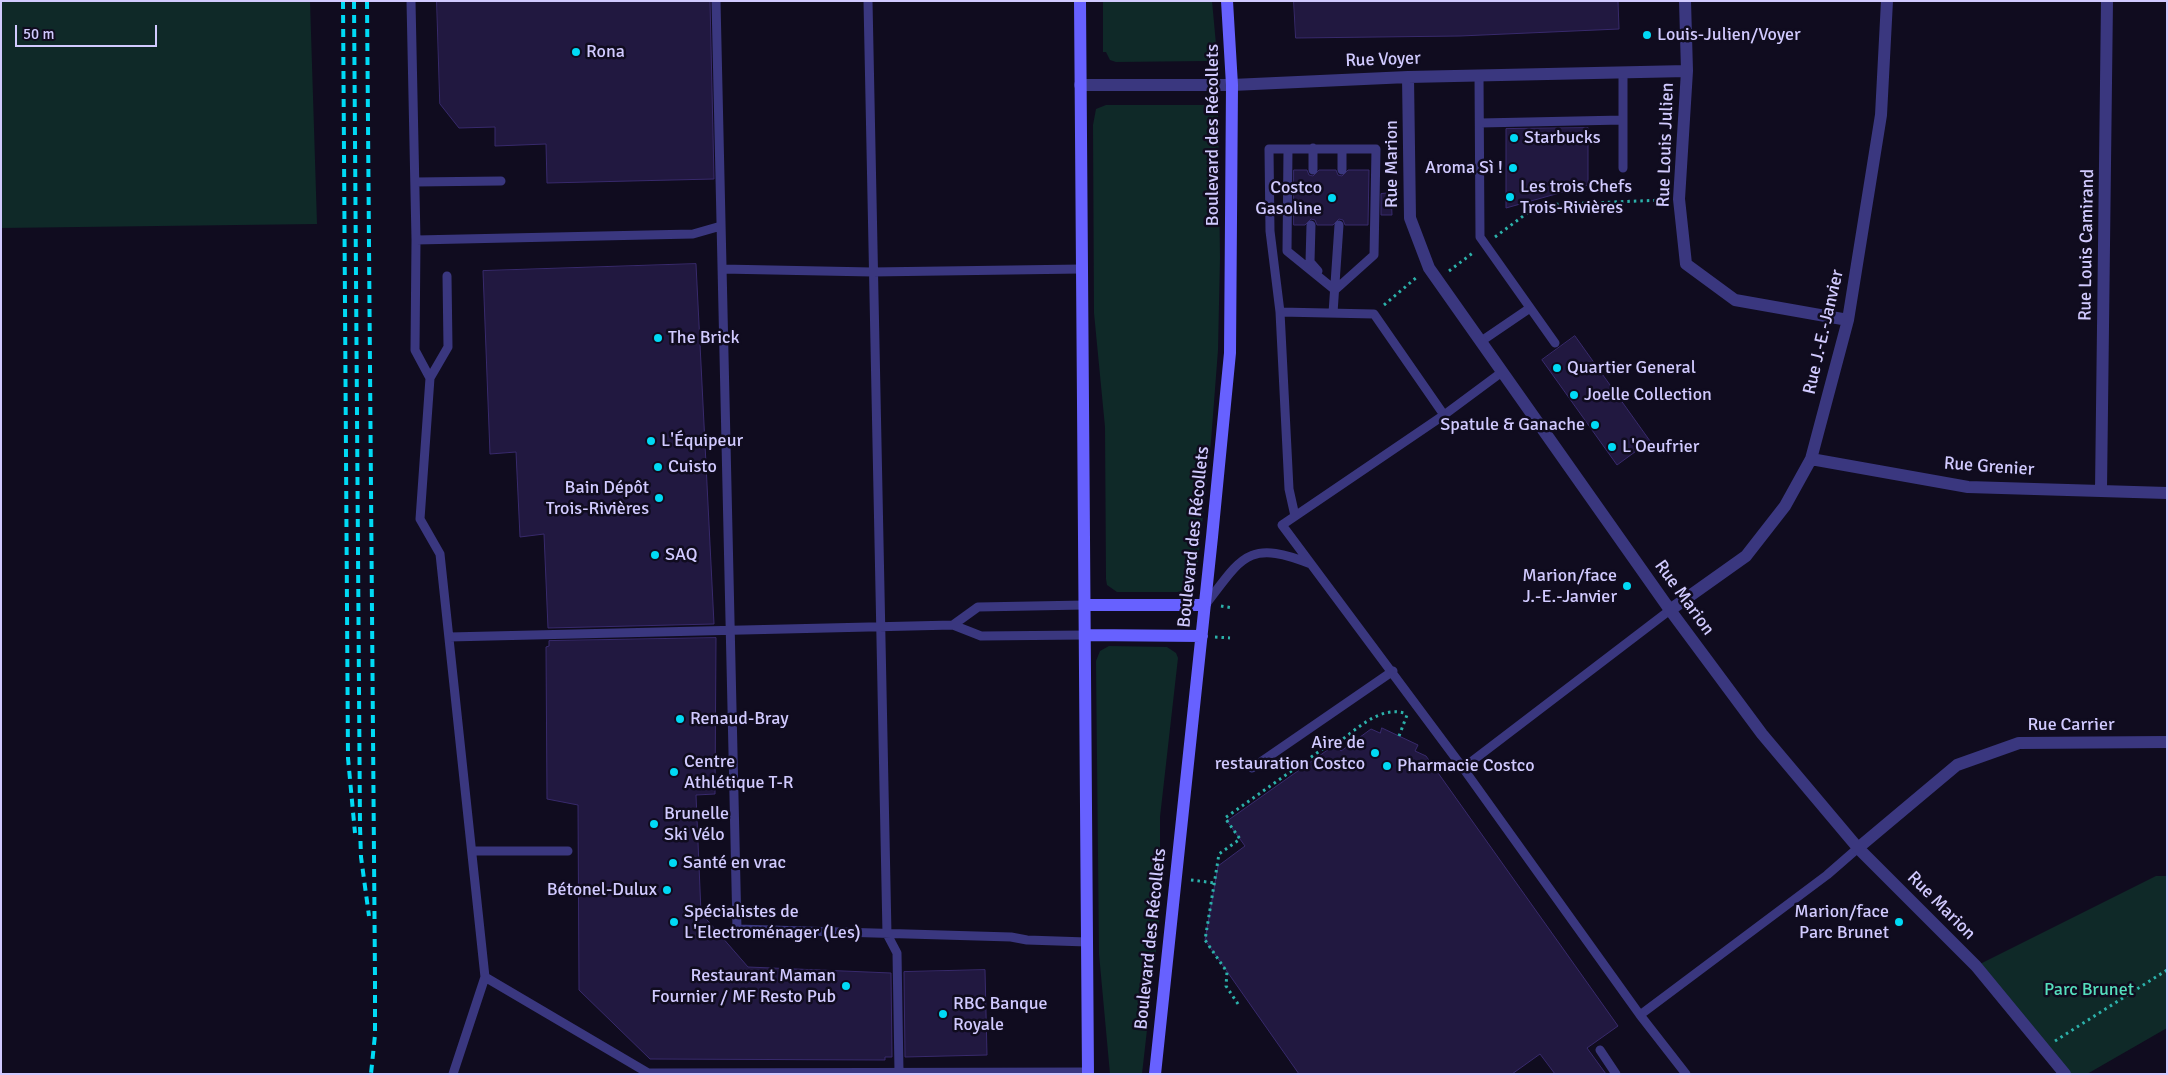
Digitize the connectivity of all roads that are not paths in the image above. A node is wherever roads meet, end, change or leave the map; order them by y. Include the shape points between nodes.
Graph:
1 (411, 1) edge
2 (716, 1) edge
3 (868, 1) edge
4 (1080, 1) edge
5 (1227, 1) edge
6 (1685, 1) edge
7 (1887, 1) edge
8 (2108, 1) edge
9 (1687, 71) junction
10 (1623, 72) junction
11 (1480, 75) junction
12 (1408, 77) junction
13 (1232, 84) junction
14 (1080, 86) junction
15 (1623, 120) junction
16 (1480, 123) junction
17 (1313, 148) junction
18 (1288, 149) junction
19 (1342, 149) junction
20 (1623, 168) dead end
21 (1313, 170) dead end
22 (1342, 170) dead end
23 (501, 181) dead end
24 (414, 182) junction
25 (1311, 225) dead end
26 (1340, 225) dead end
27 (721, 226) junction
28 (416, 240) junction
29 (722, 268) junction
30 (1081, 269) junction
31 (872, 272) junction
32 (447, 276) dead end
33 (1335, 290) junction
34 (1530, 308) junction
35 (1280, 312) junction
36 (1333, 313) junction
37 (1848, 320) junction
38 (1480, 342) junction
39 (1554, 344) dead end
40 (1502, 372) junction
41 (430, 378) junction
42 (1444, 415) junction
43 (1811, 459) junction
44 (2101, 490) junction
45 (2167, 493) edge
46 (1296, 516) junction
47 (1311, 564) junction
48 (1085, 605) junction
49 (1205, 605) junction
50 (1670, 610) junction
51 (953, 624) junction
52 (880, 625) junction
53 (731, 629) junction
54 (1085, 635) junction
55 (1202, 636) junction
56 (449, 637) junction
57 (1393, 671) junction
58 (2167, 742) edge
59 (1252, 768) dead end
60 (1463, 768) junction
61 (1858, 848) junction
62 (472, 851) junction
63 (568, 851) dead end
64 (887, 934) junction
65 (1087, 942) junction
66 (485, 977) junction
67 (1640, 1015) junction
68 (1600, 1050) dead end
69 (899, 1072) junction
70 (1157, 1072) edge
71 (1088, 1073) edge
72 (453, 1074) edge
73 (1616, 1074) edge
74 (1686, 1074) edge
75 (2065, 1074) edge

1 - 24 lane
2 - 27 lane
3 - 31 lane
4 - 14 main road
5 - 13 main road, Boulevard des Récollets
6 - 9 street, Rue Louis Julien
7 - 37 street, Rue J.-E.-Janvier via 1881,116
8 - 44 street, Rue Louis Camirand
9 - 10 street, Rue Voyer
9 - 37 street, Rue Louis Julien via 1679,199 1686,264 1735,300
10 - 11 street, Rue Voyer
10 - 15 lane
11 - 12 street, Rue Voyer
11 - 16 lane
12 - 13 street, Rue Voyer
12 - 38 street, Rue Marion via 1410,218 1429,268
13 - 14 street, Rue Voyer
13 - 49 main road, Boulevard des Récollets via 1230,353
14 - 30 main road
15 - 16 lane
15 - 20 lane
16 - 34 lane via 1480,236
17 - 18 lane
17 - 19 lane
17 - 21 lane
18 - 33 lane via 1287,251
18 - 35 lane via 1269,149 1270,231
19 - 22 lane
19 - 33 lane via 1376,149 1374,255
23 - 24 lane
24 - 28 lane
25 - 33 lane via 1310,262
26 - 33 lane
27 - 28 lane via 693,234
27 - 29 lane
28 - 41 lane via 415,350
29 - 31 lane
29 - 53 lane
30 - 31 lane
30 - 48 main road
31 - 52 lane
32 - 41 lane via 448,347
33 - 36 lane
34 - 38 lane
34 - 39 lane
35 - 36 lane
35 - 46 lane via 1289,489
36 - 42 lane via 1374,314
37 - 43 street, Rue J.-E.-Janvier
38 - 40 street, Rue Marion
40 - 42 lane
40 - 50 street, Rue Marion
41 - 56 lane via 420,519 440,554
42 - 46 lane
43 - 44 street, Rue Grenier via 1968,487
43 - 50 street, Rue J.-E.-Janvier via 1785,506 1746,556
44 - 45 street, Rue Grenier
46 - 47 lane via 1282,525
47 - 49 lane via 1278,553 1250,555 1239,562
47 - 57 lane
48 - 49 main road
48 - 51 lane via 978,607
48 - 54 main road
49 - 55 main road, Boulevard des Récollets
50 - 60 lane
50 - 61 street, Rue Marion via 1762,734
51 - 52 lane
51 - 54 lane via 981,636
52 - 53 lane
52 - 64 lane
53 - 56 lane
53 - 64 lane via 737,929
54 - 55 main road
54 - 65 main road
55 - 70 main road, Boulevard des Récollets
56 - 62 lane
57 - 59 lane
57 - 60 lane
58 - 61 street, Rue Carrier via 2019,743 1957,765
60 - 67 lane
61 - 67 lane via 1827,875
61 - 75 street, Rue Marion via 1976,966
62 - 63 lane
62 - 66 lane
64 - 65 lane
64 - 69 lane via 897,953
65 - 71 main road
66 - 69 lane via 648,1073
66 - 72 lane
67 - 74 lane
68 - 73 lane
69 - 71 lane

